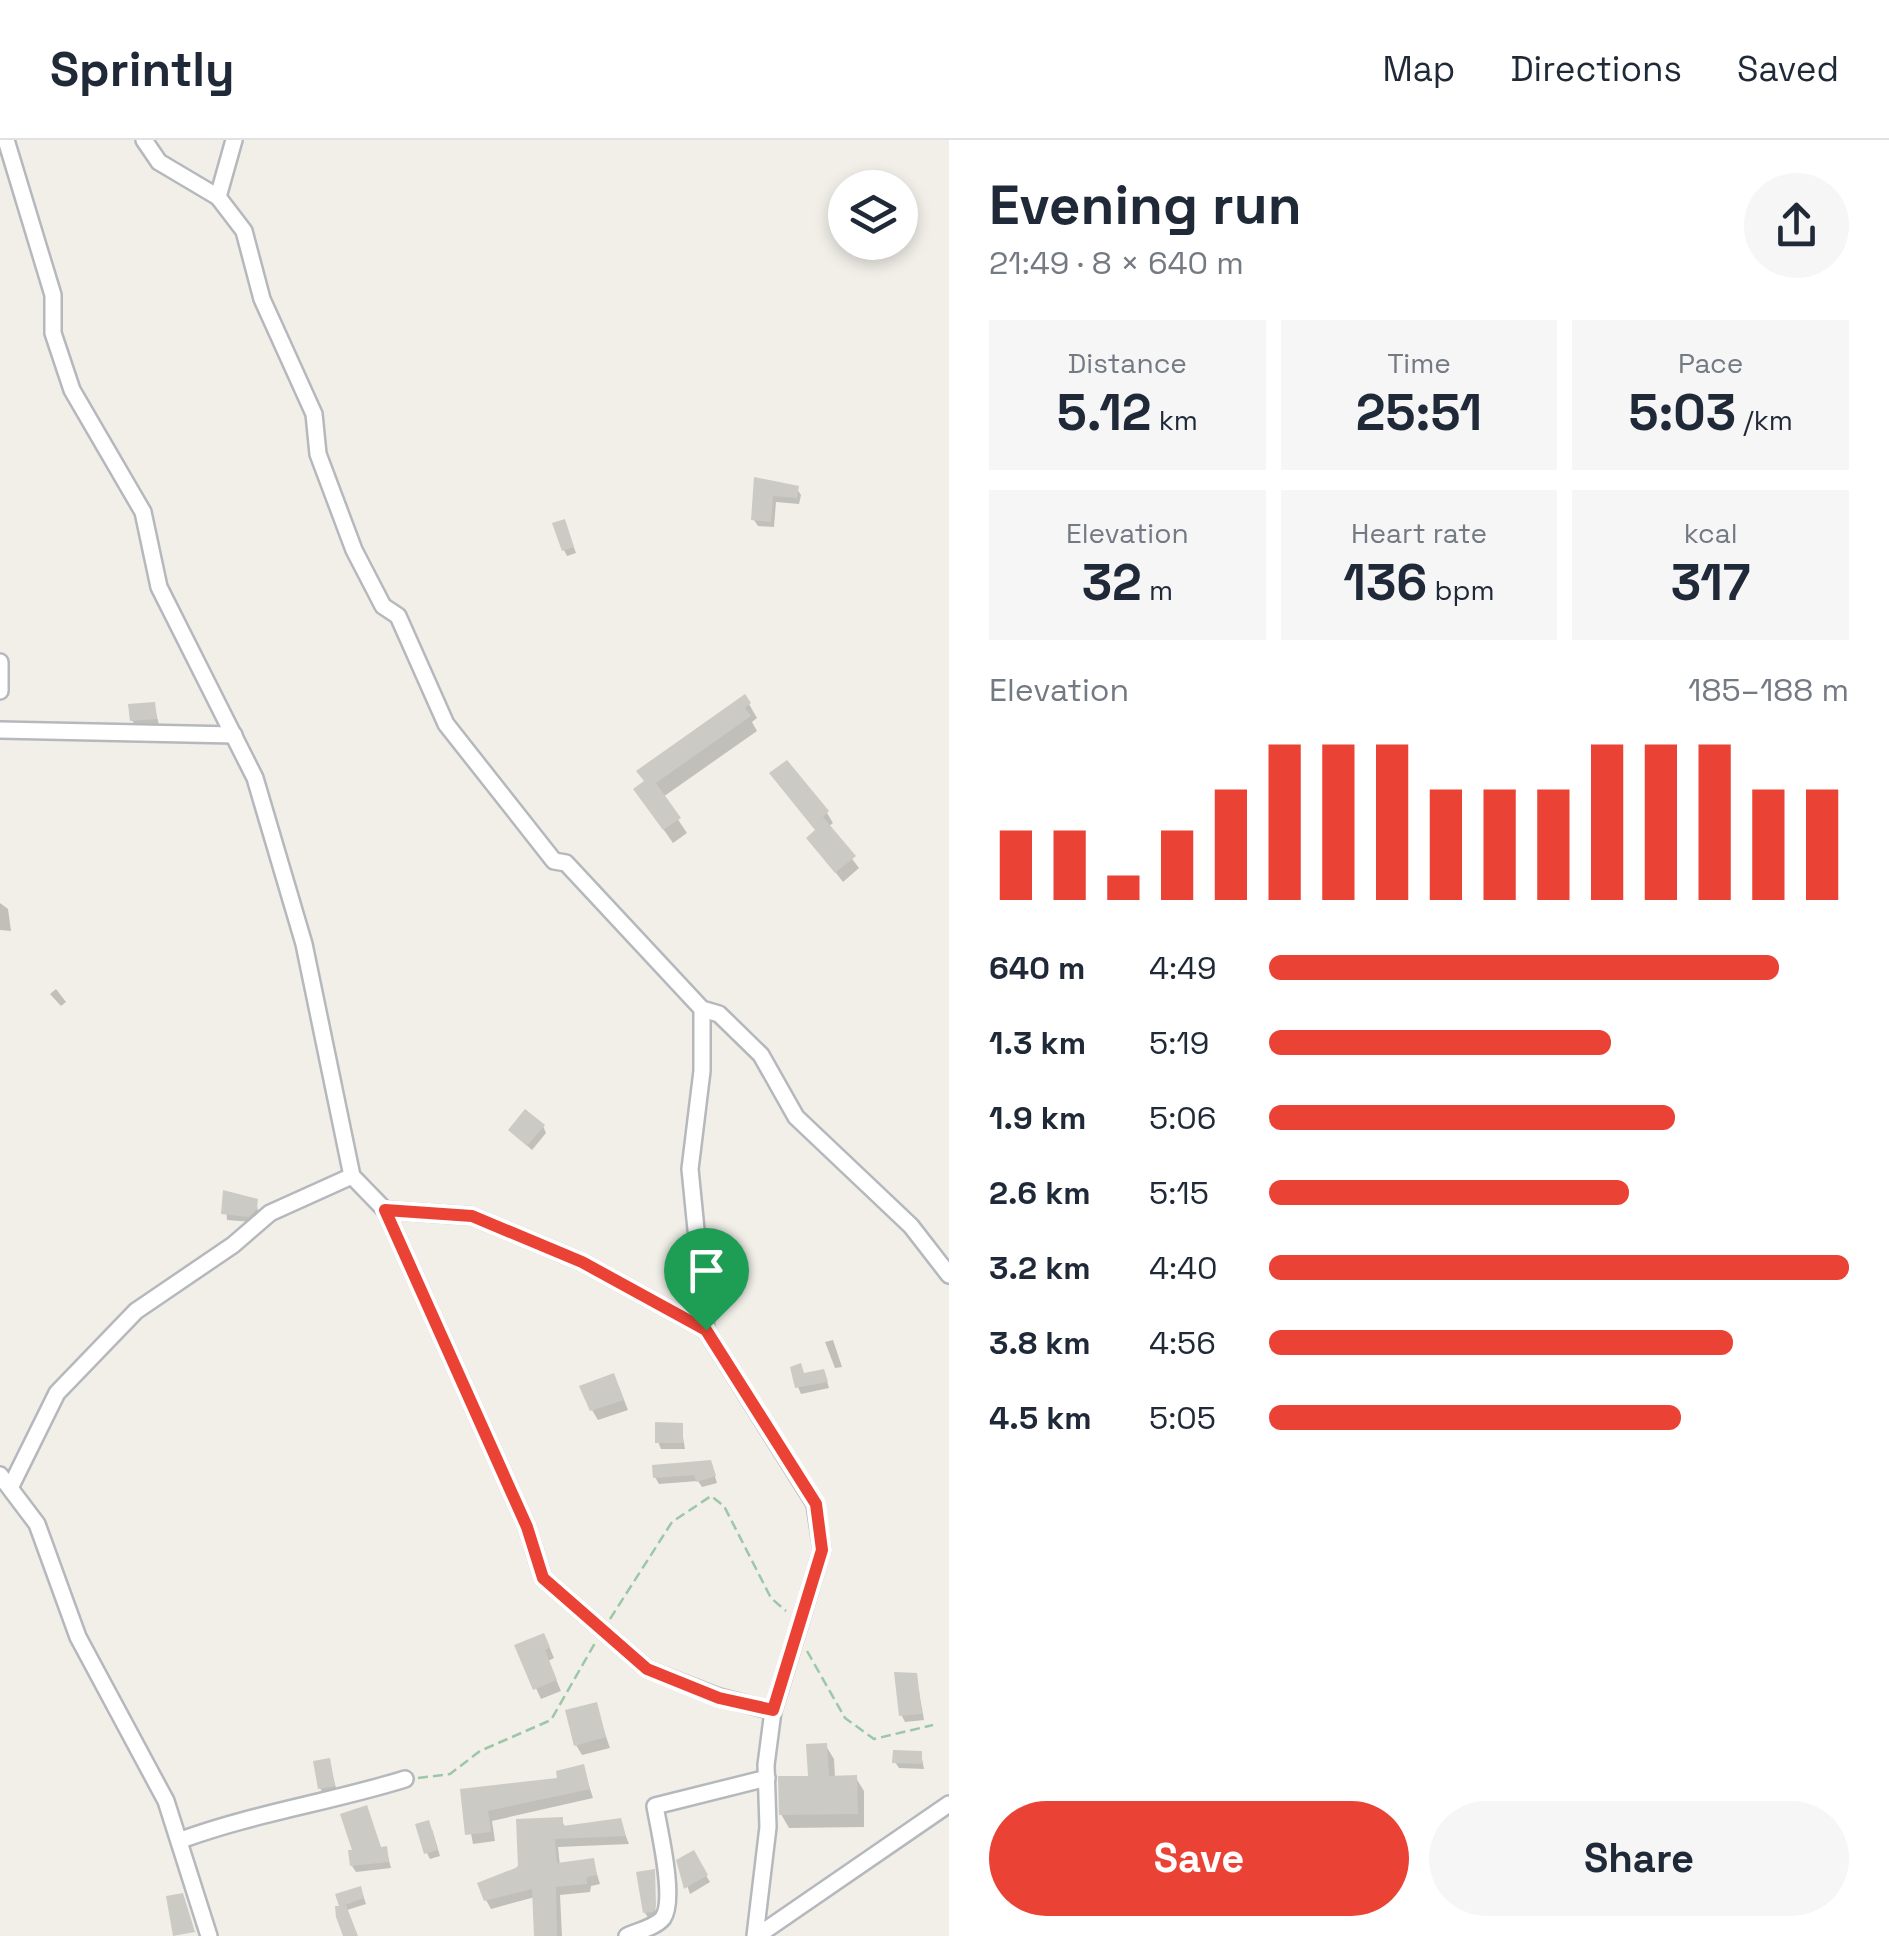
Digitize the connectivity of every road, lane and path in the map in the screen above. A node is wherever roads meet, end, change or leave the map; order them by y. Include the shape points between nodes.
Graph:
1 (6, 140) edge
2 (144, 140) edge
3 (234, 140) edge
4 (218, 197) junction
5 (0, 662) edge
6 (0, 691) edge
7 (0, 730) edge
8 (234, 735) junction
9 (702, 1009) junction
10 (352, 1176) junction
11 (385, 1210) junction
12 (949, 1276) edge
13 (706, 1330) junction
14 (5, 1480) edge
15 (802, 1624) junction
16 (600, 1632) junction
17 (773, 1710) junction
18 (934, 1725) dead end
19 (767, 1778) junction
20 (406, 1779) joint
21 (949, 1804) edge
22 (182, 1840) junction
23 (210, 1936) edge
24 (627, 1936) edge
25 (756, 1936) edge

1 - 8 street via 72,390 143,512 159,587
2 - 4 street via 159,162
3 - 4 street
4 - 9 street via 244,231 262,300 314,414 318,454 354,550 383,606 398,616 446,724 554,861 566,863
5 - 6 street
7 - 8 street
8 - 10 street via 256,778 304,944
9 - 12 street via 719,1014 761,1054 796,1117 911,1226
9 - 13 street via 690,1169
10 - 11 street
10 - 14 street via 270,1212 233,1246 136,1311 58,1393
11 - 13 street via 472,1216 582,1262
11 - 16 street via 527,1527 543,1578
13 - 15 street via 816,1504 822,1550
14 - 22 street via 50,1550 78,1637
15 - 16 path via 771,1598 724,1506 711,1496 672,1522
15 - 17 street
15 - 18 path via 807,1652 845,1718 874,1739
16 - 17 street via 647,1669 719,1698
16 - 20 path via 551,1720 480,1750 450,1774
17 - 19 street
19 - 24 street via 656,1806 666,1913
19 - 25 street
20 - 22 street via 242,1818
21 - 25 street
22 - 23 street

